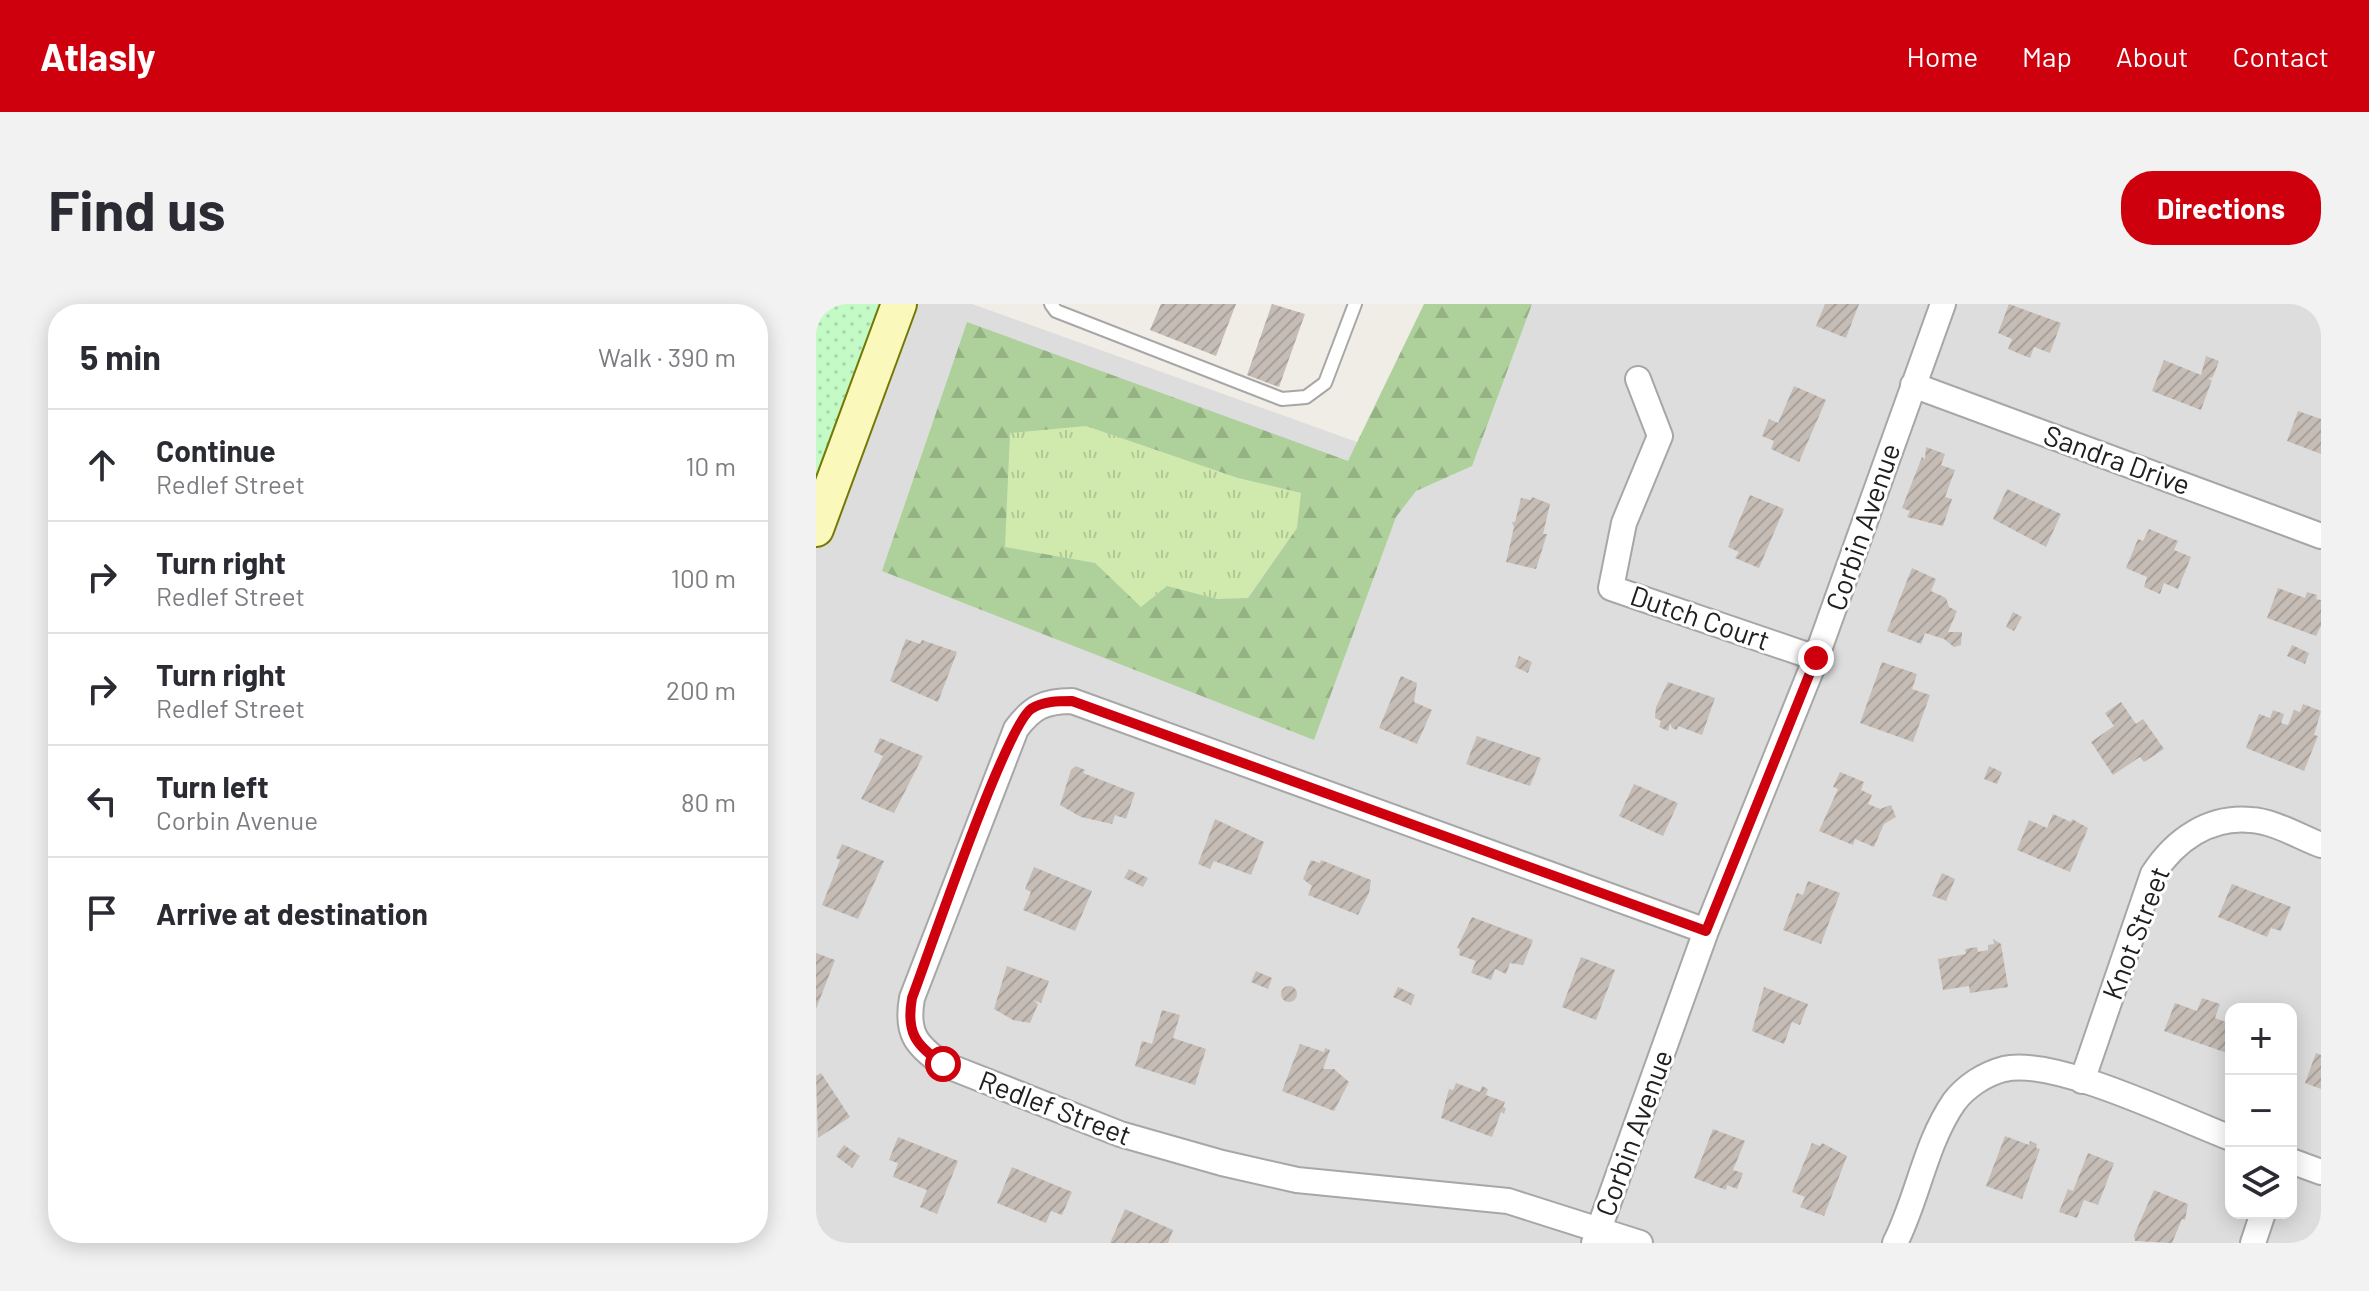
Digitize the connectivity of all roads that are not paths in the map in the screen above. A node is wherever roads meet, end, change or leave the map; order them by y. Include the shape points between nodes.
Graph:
1 (899, 304) edge
2 (1051, 304) edge
3 (1355, 304) edge
4 (1943, 304) edge
5 (1638, 379) dead end
6 (1913, 385) junction
7 (816, 529) edge
8 (2321, 536) edge
9 (1816, 658) junction
10 (2321, 845) edge
11 (1706, 931) junction
12 (2082, 1081) junction
13 (2225, 1136) edge
14 (2297, 1163) edge
15 (2321, 1172) edge
16 (2261, 1219) edge
17 (1597, 1236) edge
18 (1640, 1243) edge
19 (1895, 1243) edge
20 (2253, 1243) edge

1 - 7 main road
2 - 3 lane via 1056,311 1282,399 1306,397 1325,383
4 - 6 street, Corbin Avenue
5 - 9 street, Dutch Court via 1660,436 1624,523 1611,588
6 - 8 street, Sandra Drive
6 - 9 street, Corbin Avenue
9 - 11 street, Corbin Avenue
10 - 12 street, Knot Street via 2252,819 2199,830 2167,852 2153,874
11 - 17 street, Corbin Avenue
11 - 17 street, Redlef Street via 1072,701 1051,701 1030,710 1016,729 912,998 910,1034 943,1064 1120,1134 1297,1180 1508,1201
12 - 13 street
12 - 19 street via 2043,1070 2006,1069 1976,1080 1939,1128
14 - 15 street
16 - 20 street
17 - 18 street

